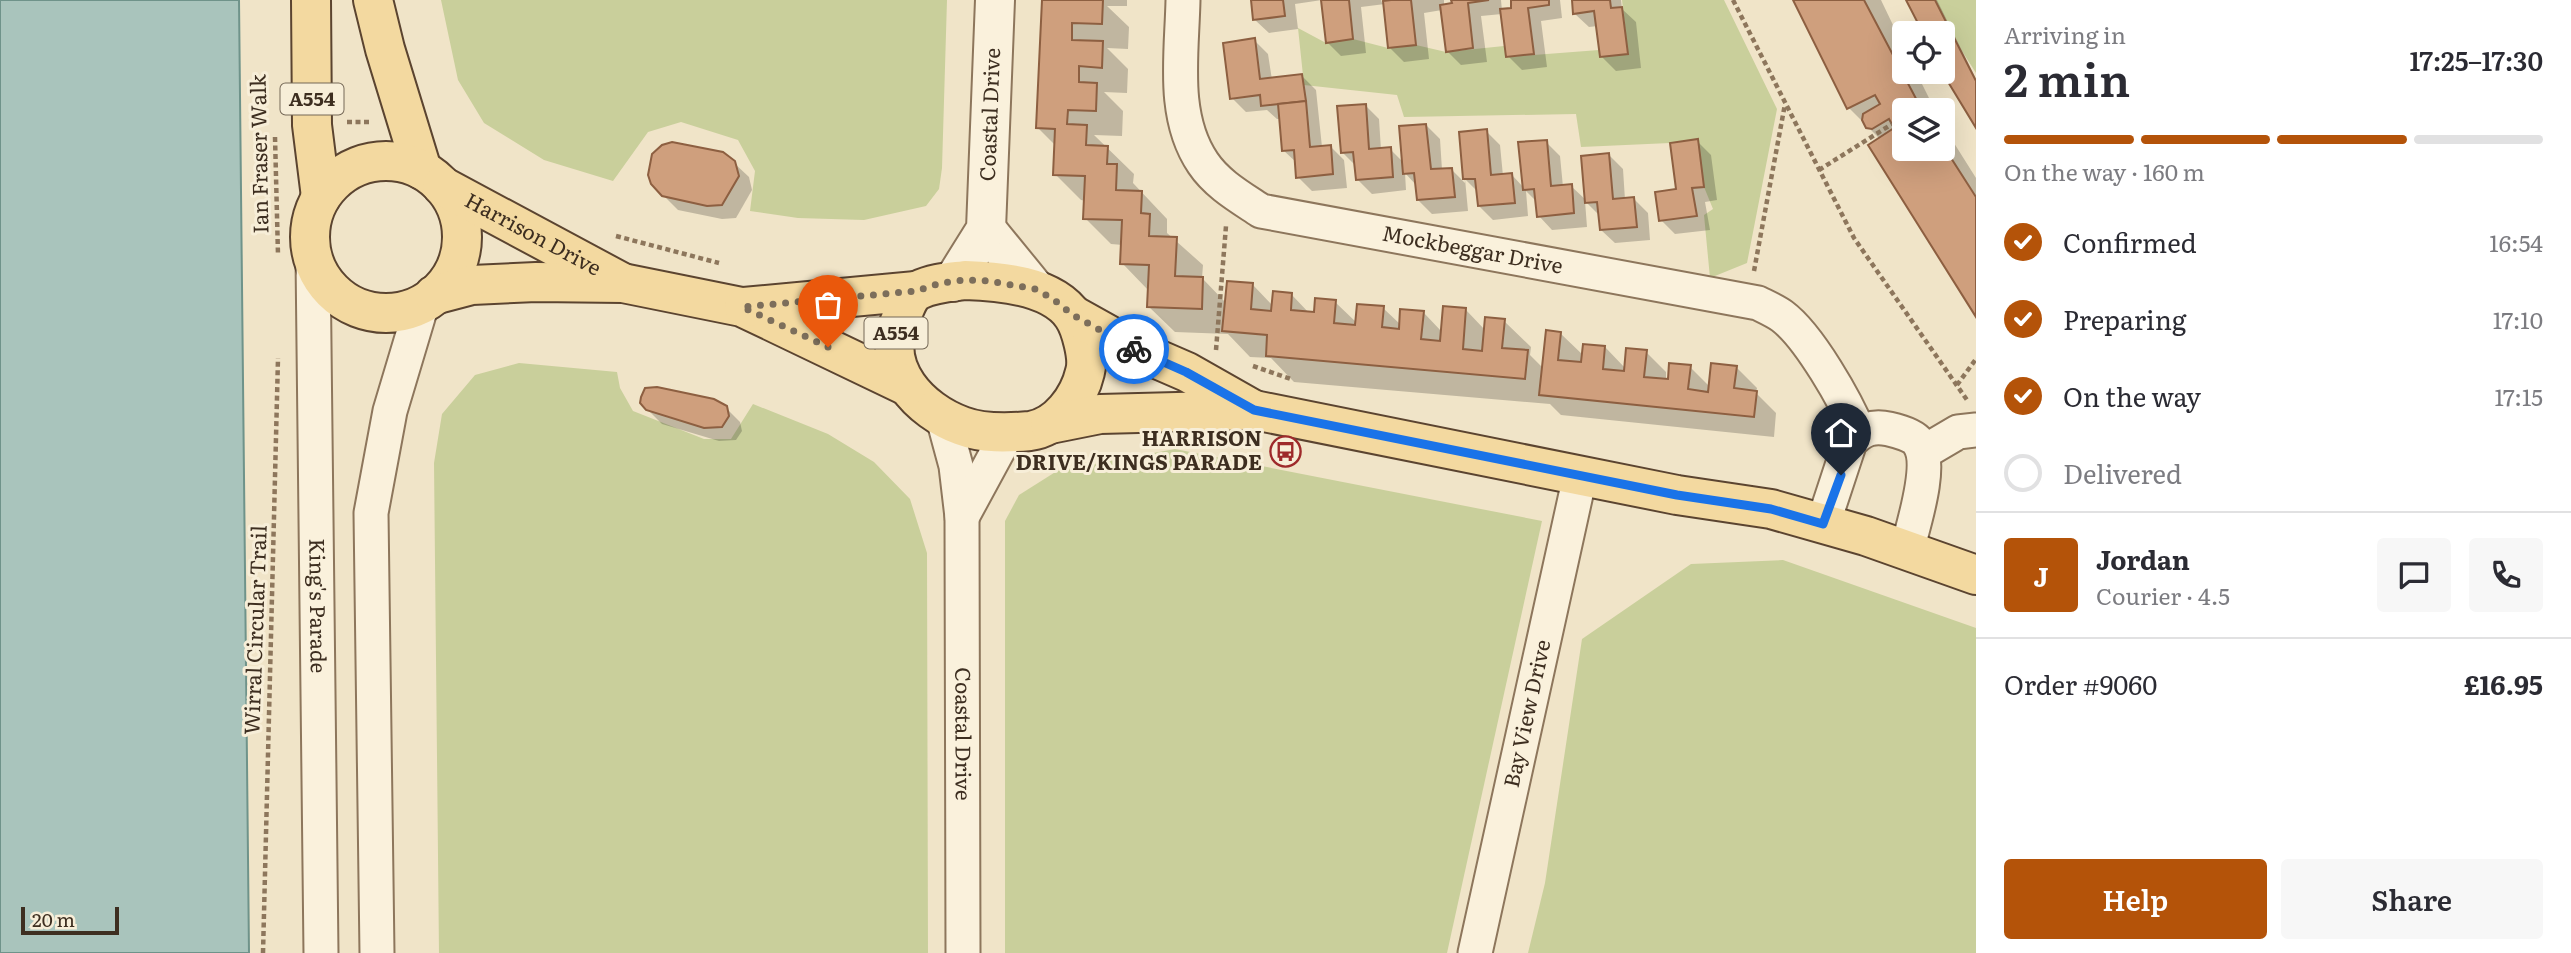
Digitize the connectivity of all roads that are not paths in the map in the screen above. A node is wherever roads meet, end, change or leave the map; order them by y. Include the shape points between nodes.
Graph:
1 (311, 0) edge
2 (373, 0) edge
3 (995, 0) edge
4 (1183, 0) edge
5 (432, 178) junction
6 (321, 197) junction
7 (986, 229) junction
8 (296, 262) junction
9 (953, 282) junction
10 (623, 283) junction
11 (1035, 289) junction
12 (916, 291) junction
13 (428, 299) junction
14 (742, 307) junction
15 (1073, 315) junction
16 (907, 386) junction
17 (1254, 410) junction
18 (1973, 417) edge
19 (943, 418) junction
20 (1050, 424) junction
21 (1008, 432) junction
22 (1859, 433) junction
23 (1924, 452) junction
24 (1580, 476) junction
25 (962, 517) junction
26 (1823, 524) junction
27 (1907, 550) junction
28 (1976, 575) edge
29 (321, 953) edge
30 (377, 953) edge
31 (963, 953) edge
32 (1475, 953) edge

1 - 6 main road, A554 via 293,126
2 - 5 main road via 405,116
3 - 7 street, Coastal Drive
4 - 22 street, Mockbeggar Drive via 1180,90 1188,136 1204,164 1230,190 1261,211 1758,303 1783,316 1805,341 1846,400
5 - 6 main road via 401,162 378,161 355,167
5 - 10 main road, Harrison Drive / A554
5 - 13 main road via 456,206 461,230 460,254 451,277
6 - 8 main road via 310,237
7 - 9 street, Coastal Drive
7 - 11 street
8 - 13 main road via 357,307 401,312
8 - 29 street, King's Parade
9 - 11 main road, A554 via 989,281
9 - 12 main road, A554
10 - 13 main road, Harrison Drive / A554 via 472,285
10 - 14 main road, Harrison Drive / A554
11 - 15 main road, A554
12 - 14 main road, Harrison Drive / A554
12 - 16 main road, A554 via 896,330 896,368
13 - 30 street via 390,411 372,513
14 - 16 main road, Harrison Drive / A554
15 - 17 main road, A554
15 - 20 main road via 1085,349 1086,372 1067,410
16 - 19 main road, A554
17 - 20 main road, A554 via 1100,414
17 - 24 main road, A554
18 - 23 street
19 - 21 main road, A554 via 964,427
19 - 25 street, Coastal Drive via 956,466
20 - 21 main road, A554
21 - 25 street
22 - 23 street via 1875,426 1899,431 1917,440
22 - 26 street via 1850,442
23 - 27 street
24 - 26 main road, A554 via 1771,509
24 - 32 street, Bay View Drive
25 - 31 street, Coastal Drive
26 - 27 main road, A554
27 - 28 main road, A554

